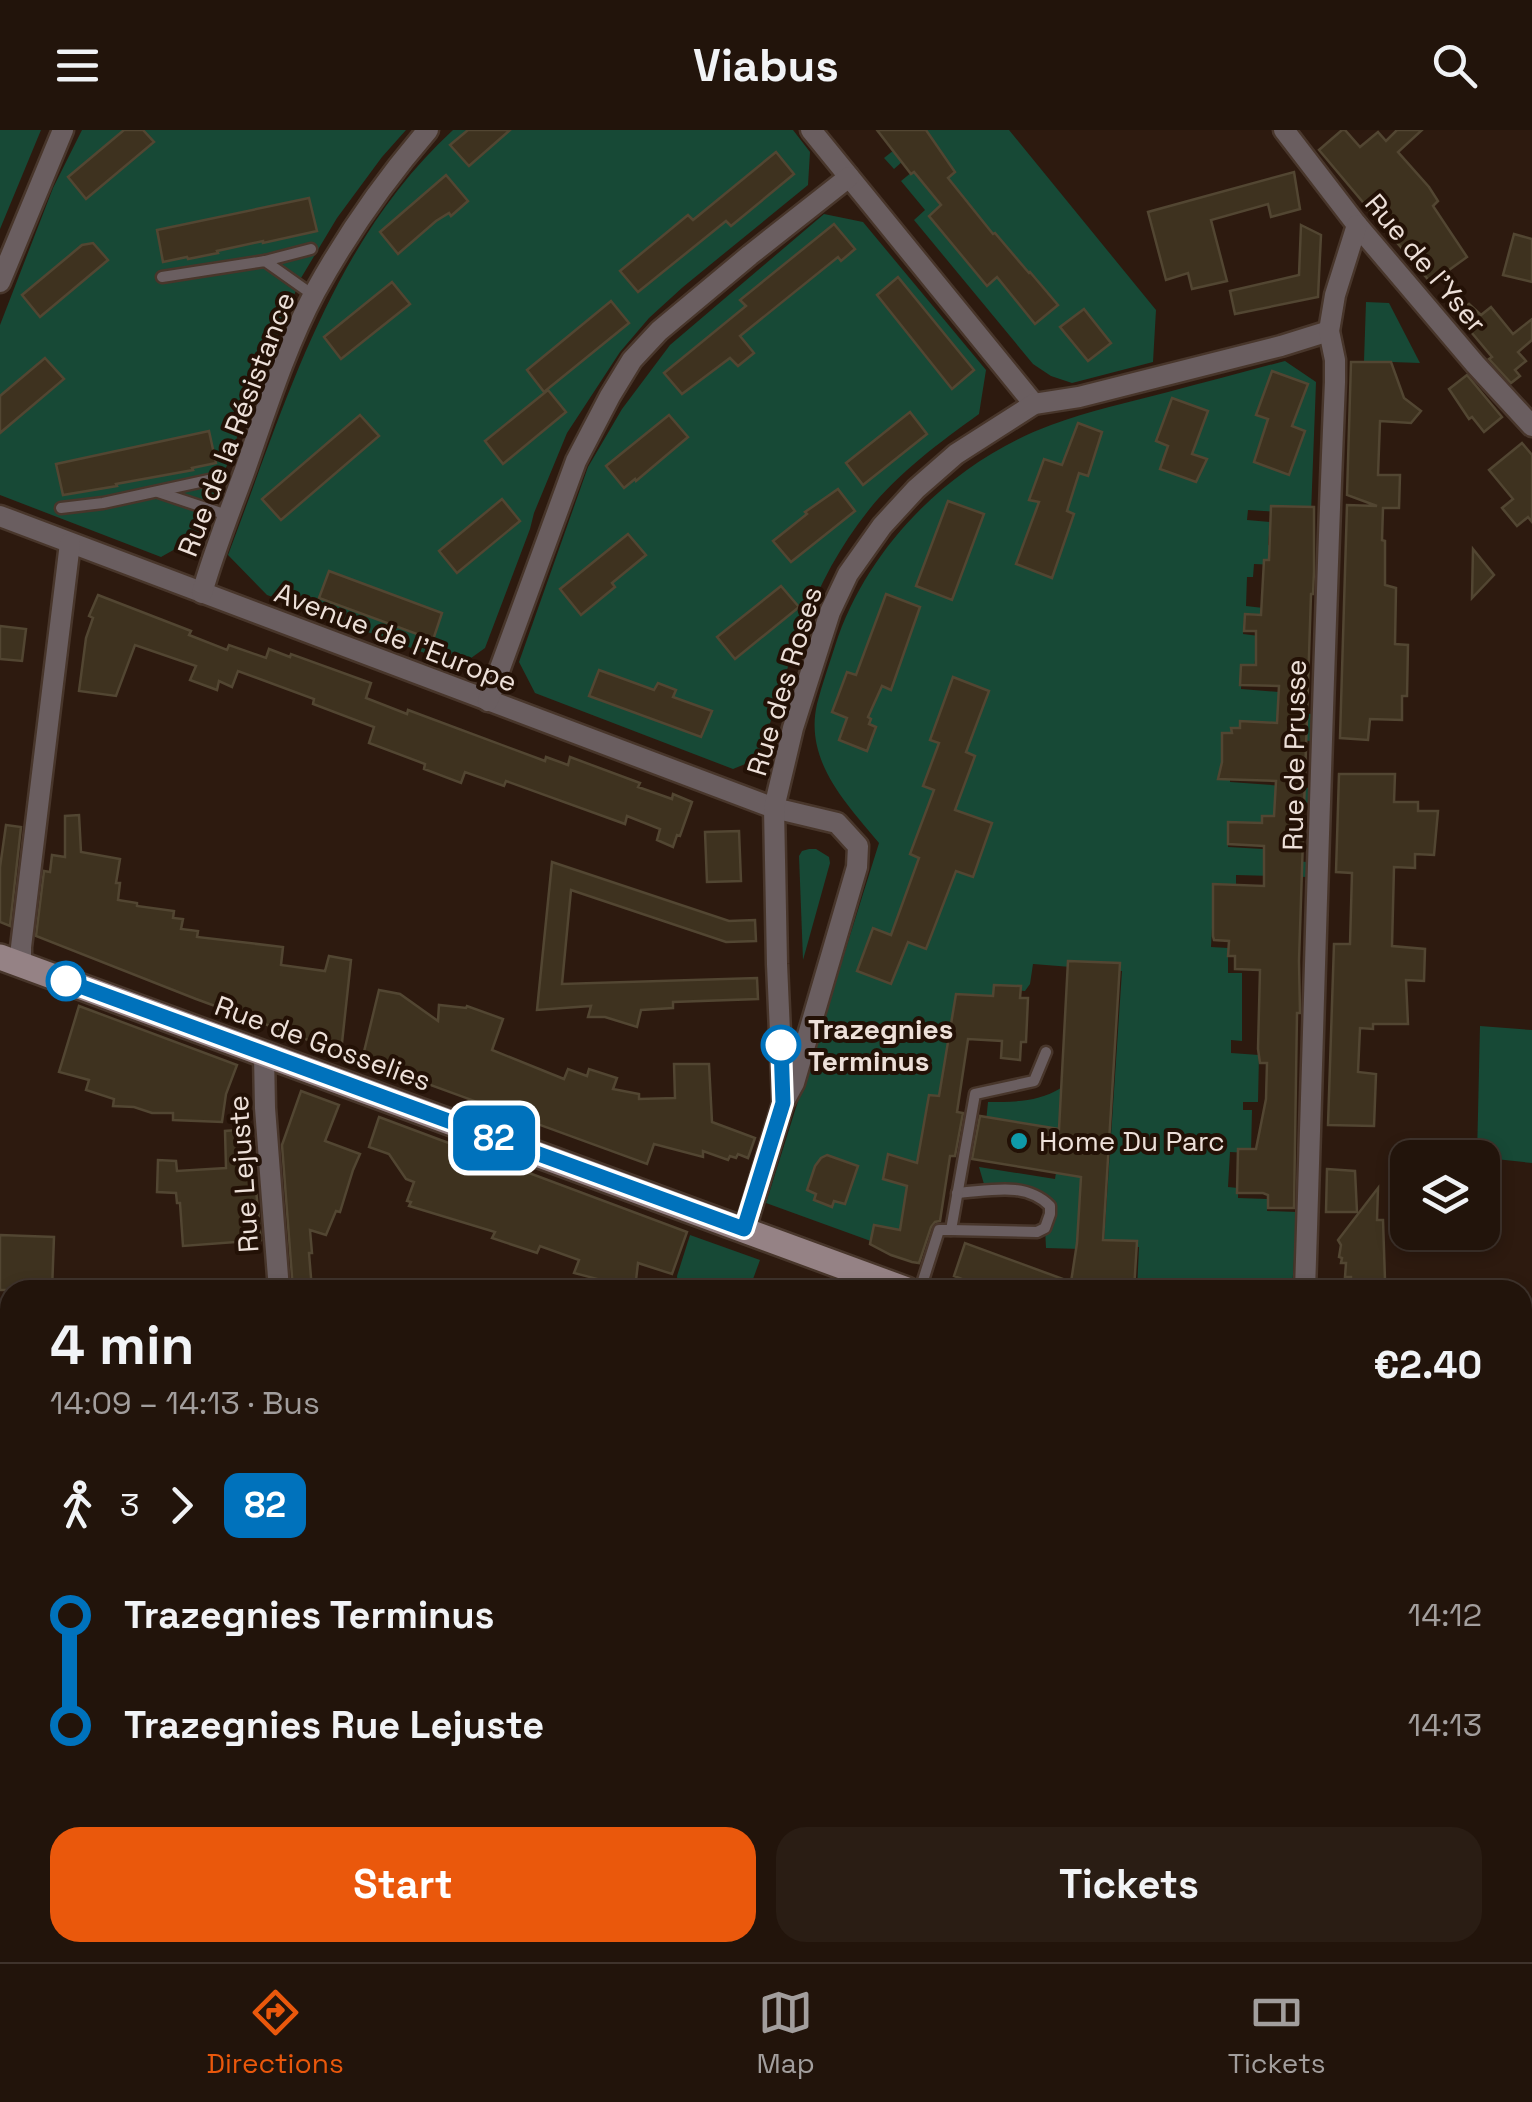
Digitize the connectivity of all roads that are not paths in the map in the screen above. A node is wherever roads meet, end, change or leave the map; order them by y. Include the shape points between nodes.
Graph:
1 (63, 130) edge
2 (428, 130) edge
3 (811, 130) edge
4 (1284, 130) edge
5 (849, 176) junction
6 (1357, 225) junction
7 (311, 249) dead end
8 (264, 261) junction
9 (162, 277) dead end
10 (0, 282) edge
11 (313, 295) junction
12 (1329, 331) junction
13 (1034, 404) junction
14 (1532, 426) edge
15 (218, 478) dead end
16 (156, 492) junction
17 (60, 508) dead end
18 (0, 516) edge
19 (228, 516) junction
20 (70, 543) junction
21 (202, 593) junction
22 (488, 702) junction
23 (774, 808) junction
24 (10, 961) edge
25 (1046, 1052) dead end
26 (264, 1054) junction
27 (783, 1103) junction
28 (958, 1193) junction
29 (744, 1229) junction
30 (950, 1230) junction
31 (278, 1280) edge
32 (880, 1280) edge
33 (923, 1280) edge
34 (1305, 1280) edge

1 - 10 street
2 - 11 street, Rue de la Résistance via 376,192
3 - 5 street
4 - 6 street, Rue de l'Yser
5 - 13 street
5 - 22 street via 632,360 576,461
6 - 12 street, Rue de Prusse
6 - 14 street, Rue de l'Yser
7 - 8 lane
8 - 9 lane
8 - 11 lane
11 - 19 street, Rue de la Résistance
12 - 13 street, Rue des Roses
12 - 34 street, Rue de Prusse via 1335,382
13 - 23 street, Rue des Roses via 956,454 916,489 848,574 803,695
15 - 16 lane
16 - 17 lane
16 - 19 lane
18 - 20 street, Avenue de l'Europe
19 - 21 street, Rue de la Résistance
20 - 21 street, Avenue de l'Europe
20 - 24 street via 21,947
21 - 22 street, Avenue de l'Europe
22 - 23 street, Avenue de l'Europe
23 - 27 street
23 - 27 street, Rue des Roses via 837,823 858,846
24 - 26 main road, Rue de Gosselies
25 - 28 lane via 1034,1081 975,1094
26 - 29 main road, Rue de Gosselies
26 - 31 street, Rue Lejuste
27 - 29 street, Rue des Roses
28 - 30 lane
28 - 30 lane via 1026,1190 1050,1206 1050,1214 1037,1232
29 - 32 main road, Rue de Gosselies
30 - 33 lane via 939,1230

